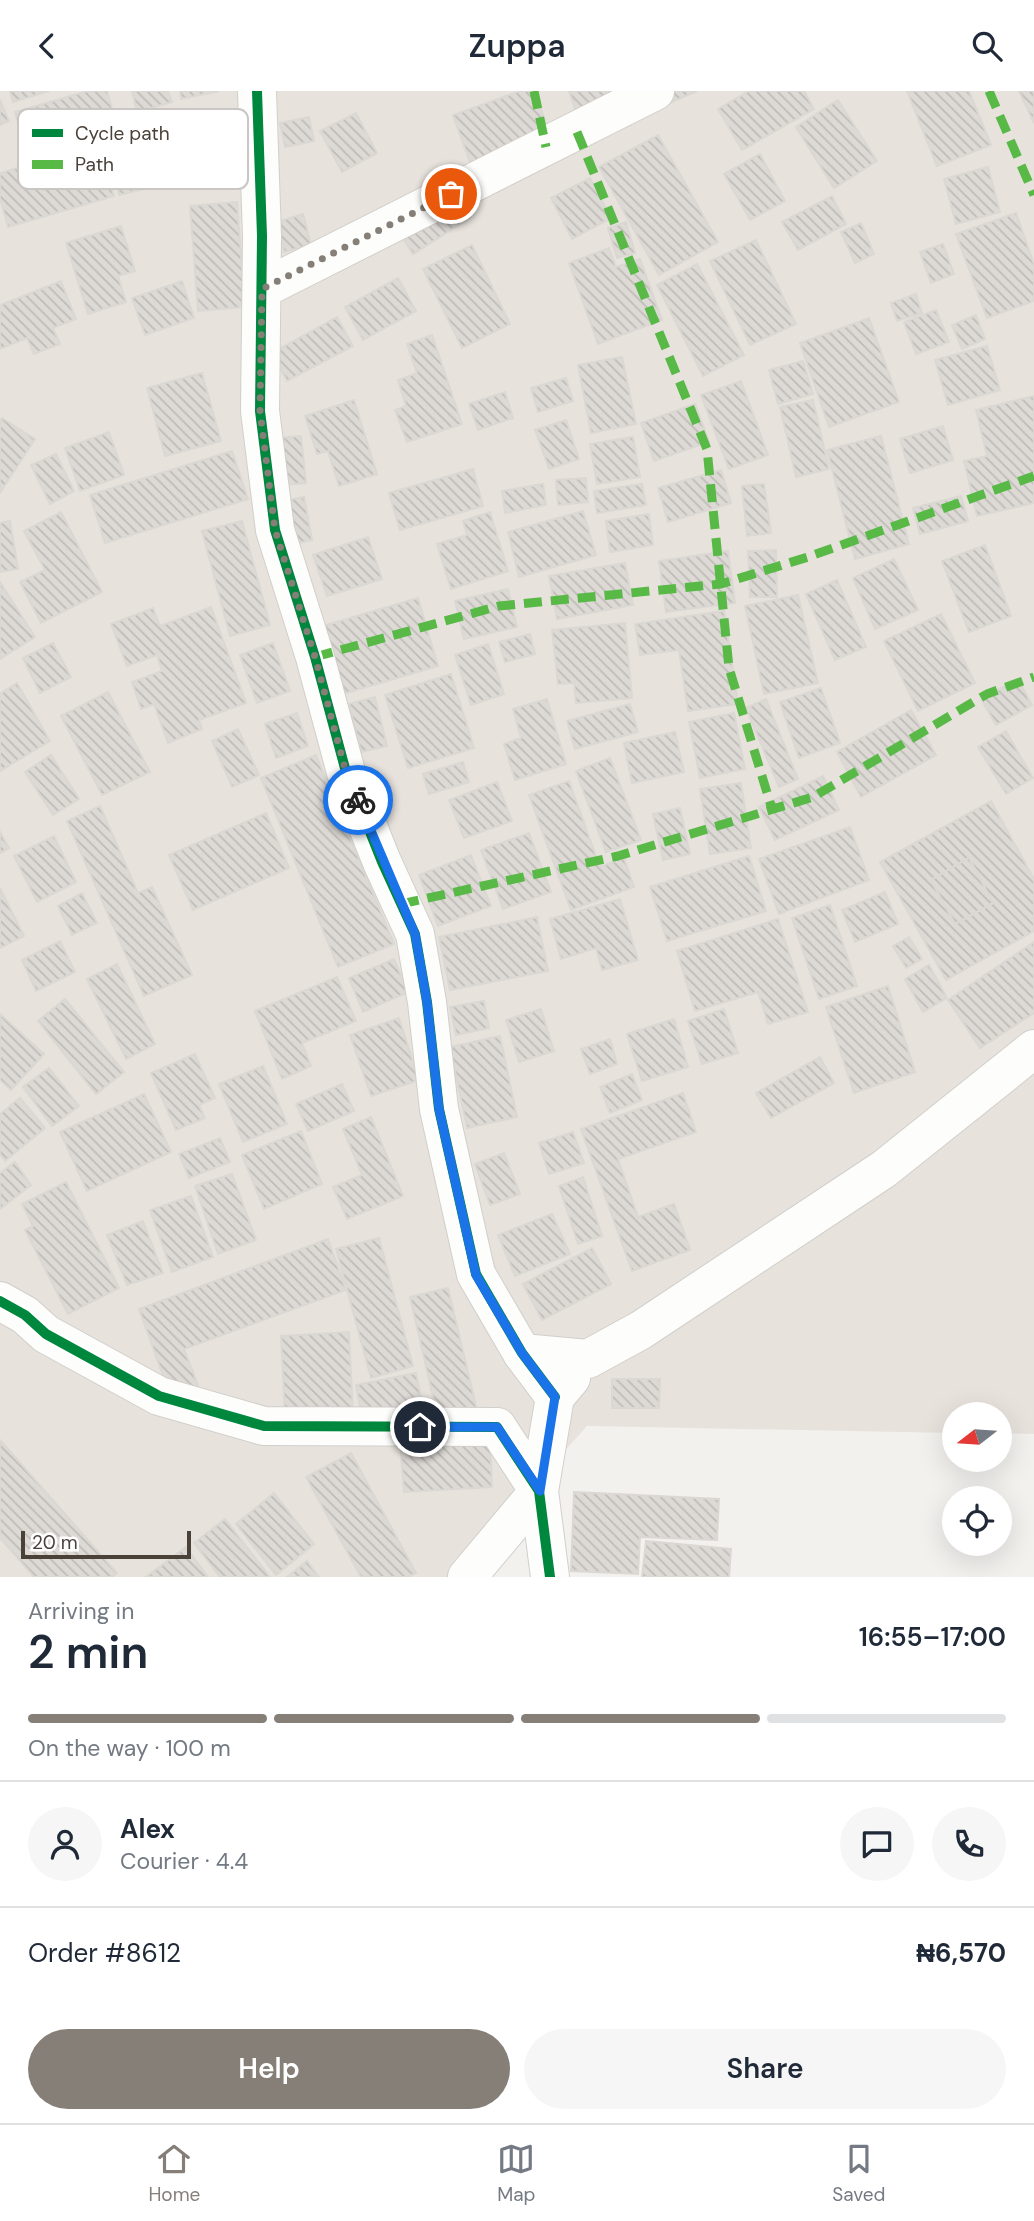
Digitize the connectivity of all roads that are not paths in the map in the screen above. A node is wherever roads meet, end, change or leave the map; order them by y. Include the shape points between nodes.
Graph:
1 (257, 91) edge
2 (655, 91) edge
3 (262, 289) junction
4 (1034, 1049) edge
5 (0, 1301) edge
6 (522, 1353) junction
7 (588, 1359) junction
8 (555, 1397) junction
9 (540, 1491) junction
10 (467, 1577) edge
11 (550, 1577) edge

1 - 3 street
2 - 3 street
3 - 6 street via 260,411 275,530 346,772 415,934 439,1109 476,1275
4 - 7 street via 884,1169 641,1331
5 - 9 street via 47,1334 159,1396 264,1426 497,1427
6 - 7 street
6 - 8 street
7 - 8 street
8 - 9 street
9 - 10 street
9 - 11 street

